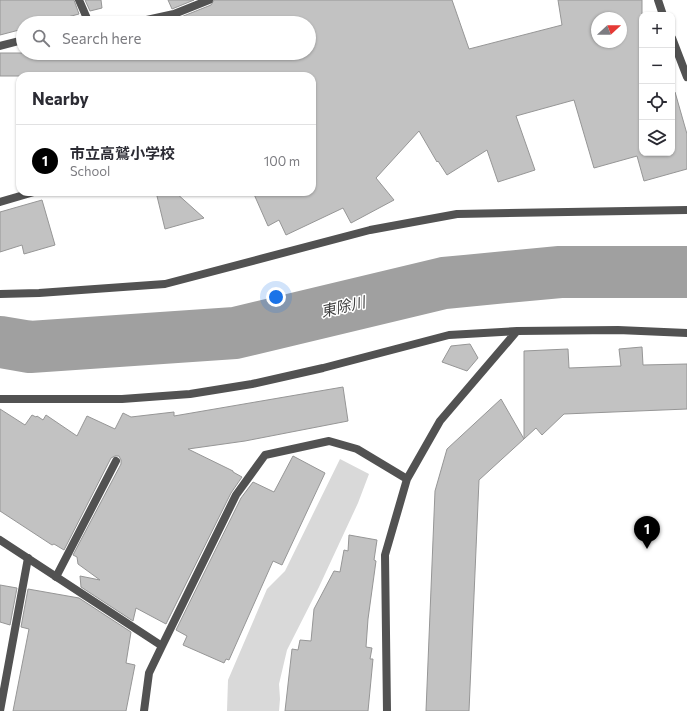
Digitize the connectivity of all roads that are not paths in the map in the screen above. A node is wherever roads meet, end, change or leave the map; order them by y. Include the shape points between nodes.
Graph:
1 (79, 0) edge
2 (209, 0) edge
3 (658, 0) edge
4 (662, 12) edge
5 (86, 16) edge
6 (165, 16) edge
7 (16, 42) edge
8 (0, 46) edge
9 (675, 46) edge
10 (687, 77) edge
11 (20, 196) edge
12 (0, 202) edge
13 (687, 210) edge
14 (0, 294) edge
15 (517, 331) junction
16 (687, 333) edge
17 (0, 399) edge
18 (116, 461) dead end
19 (407, 479) junction
20 (0, 540) edge
21 (28, 558) junction
22 (56, 577) junction
23 (162, 646) junction
24 (0, 711) edge
25 (144, 711) edge
26 (387, 711) edge

1 - 5 street
2 - 6 street
3 - 4 street
7 - 8 street
9 - 10 street
11 - 12 street
13 - 14 street via 457,214 370,230 165,284
15 - 16 street via 618,330
15 - 17 street via 449,335 323,368 252,384 190,394 122,399
15 - 19 street via 440,421
18 - 22 street
19 - 23 street via 357,449 329,442 265,455 236,495
19 - 26 street via 385,555
20 - 21 street
21 - 22 street
21 - 24 street
22 - 23 street
23 - 25 street via 149,673

